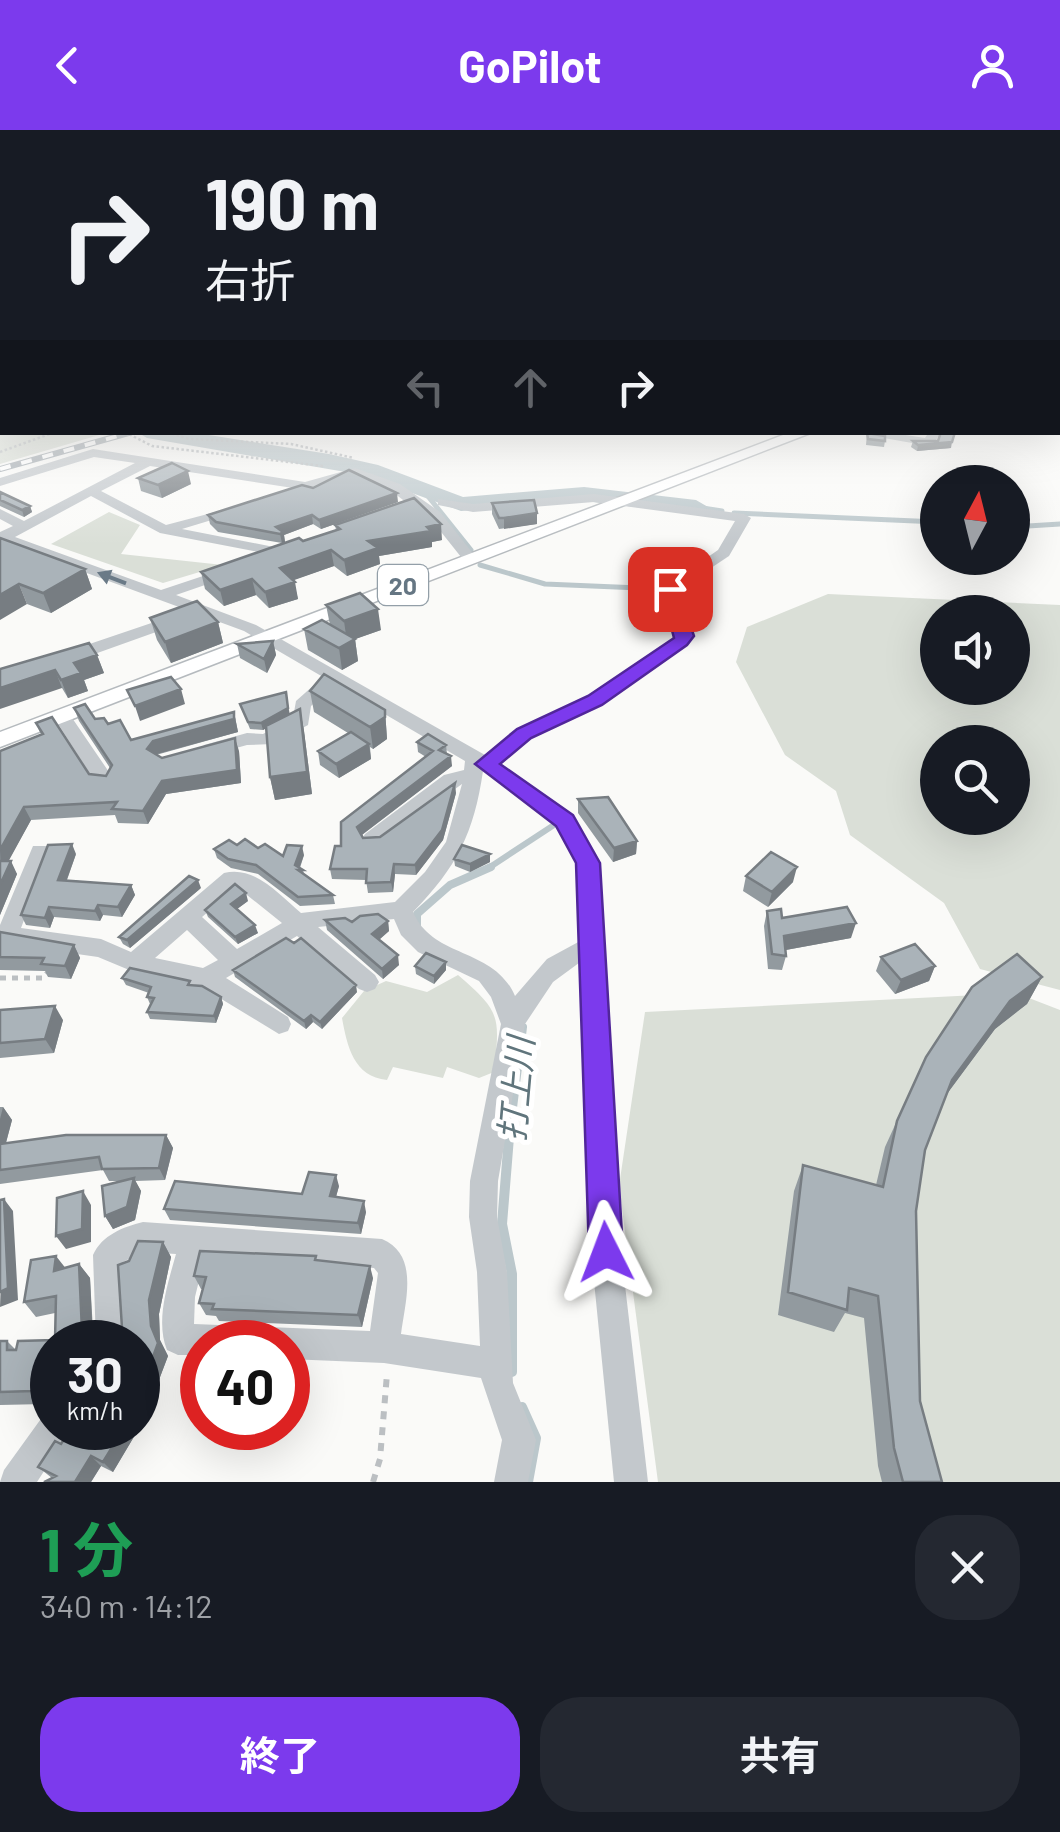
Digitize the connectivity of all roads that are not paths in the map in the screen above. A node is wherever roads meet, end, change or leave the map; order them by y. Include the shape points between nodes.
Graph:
1 (798, 435) edge
2 (878, 435) edge
3 (932, 435) edge
4 (145, 463) junction
5 (0, 482) edge
6 (306, 486) junction
7 (90, 491) junction
8 (271, 497) edge
9 (621, 500) junction
10 (253, 502) edge
11 (444, 502) dead end
12 (417, 504) junction
13 (0, 513) edge
14 (384, 516) edge
15 (23, 526) junction
16 (165, 530) junction
17 (1, 536) edge
18 (301, 547) edge
19 (284, 553) junction
20 (470, 559) junction
21 (159, 596) junction
22 (204, 610) junction
23 (269, 638) junction
24 (56, 662) edge
25 (335, 676) junction
26 (62, 716) junction
27 (0, 740) edge
28 (198, 753) edge
29 (478, 766) junction
30 (104, 780) edge
31 (372, 839) edge
32 (40, 851) dead end
33 (401, 910) junction
34 (188, 917) junction
35 (298, 925) junction
36 (4, 933) edge
37 (594, 944) junction
38 (235, 961) junction
39 (134, 963) junction
40 (206, 978) junction
41 (368, 982) dead end
42 (279, 1024) dead end
43 (513, 1024) junction
44 (194, 1242) junction
45 (111, 1320) edge
46 (180, 1338) edge
47 (310, 1344) edge
48 (388, 1347) junction
49 (496, 1364) junction
50 (40, 1450) edge
51 (16, 1482) edge
52 (511, 1482) edge
53 (632, 1482) edge

1 - 9 main road, 20
2 - 3 street via 928,442
4 - 5 street via 93,453
4 - 6 street
4 - 7 street
6 - 8 street
6 - 12 street via 350,472 395,487
7 - 15 street
7 - 16 street
9 - 11 street via 472,508
9 - 20 main road, 20
9 - 29 street via 744,518 724,553 670,589 684,636 680,642
10 - 16 street
12 - 14 street
12 - 20 street
13 - 15 street
15 - 17 street
16 - 19 street
21 -> 17 street
18 - 19 street
19 - 21 street
20 - 23 main road, 20
21 - 22 street
22 - 23 street
22 - 24 street
23 - 25 street
23 - 26 main road, 20
25 - 28 street via 302,705 302,722 266,740
25 - 29 street
26 - 27 main road, 20
26 - 30 street
29 - 31 street
29 - 33 street via 456,843
29 - 37 street via 546,805 580,843 588,863
32 - 36 street
33 - 35 street
33 - 43 street via 426,946 487,974
34 - 35 street via 232,879 246,880
34 - 38 street
34 - 39 street
35 - 38 street
35 - 41 street
36 - 39 street via 101,948
37 - 43 street via 546,971
37 - 53 street via 606,1252
38 - 40 street
39 - 40 street
40 - 42 street
43 - 49 street via 484,1181
44 - 45 street via 144,1238 108,1255
44 - 46 street via 180,1296
44 - 48 street via 382,1254 394,1269
47 - 48 street
48 - 49 street
49 - 52 street via 518,1440
50 - 51 street

